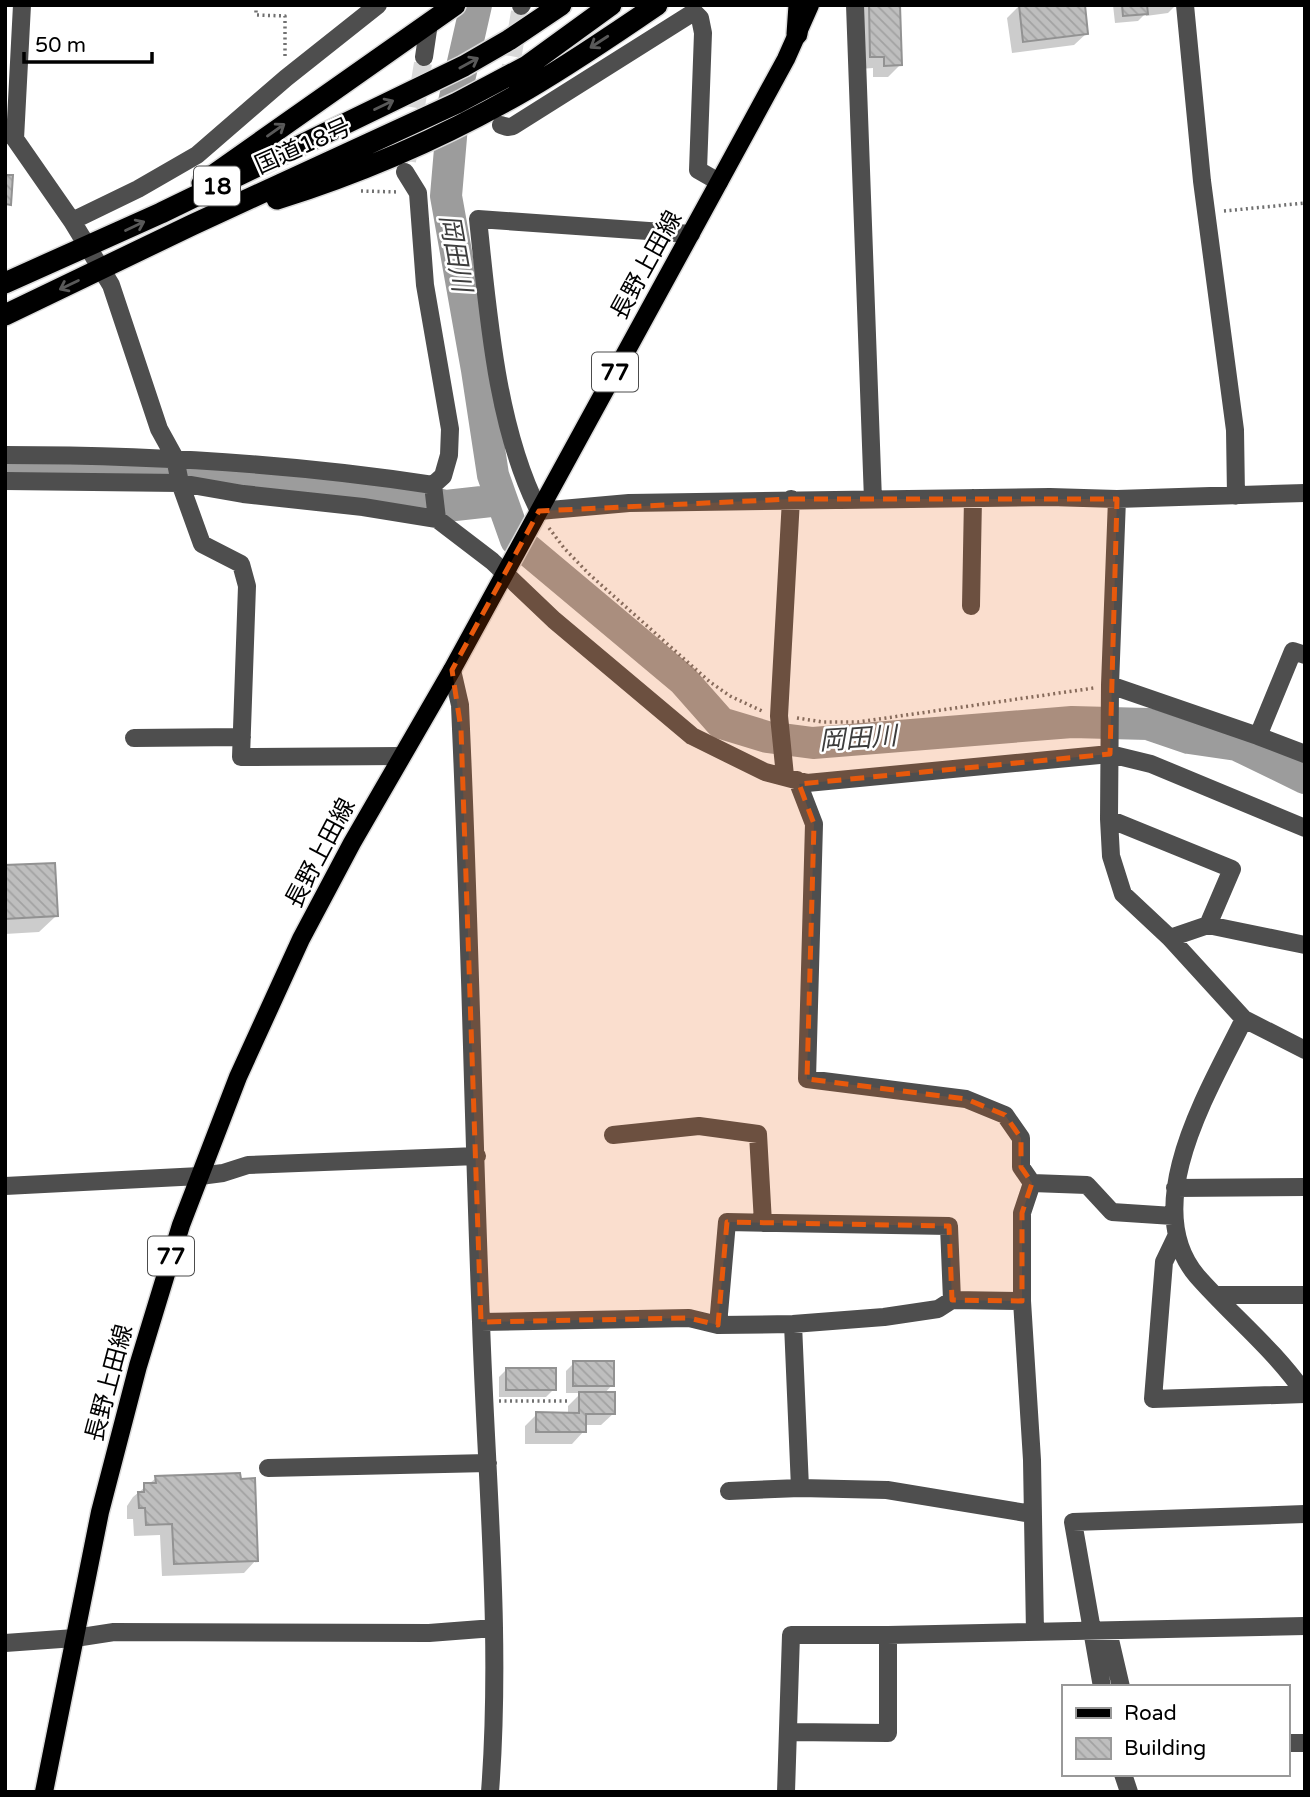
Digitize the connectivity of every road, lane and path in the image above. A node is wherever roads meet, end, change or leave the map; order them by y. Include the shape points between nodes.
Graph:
1 (22, 5) edge
2 (256, 5) edge
3 (379, 5) edge
4 (561, 5) edge
5 (611, 5) edge
6 (657, 5) edge
7 (799, 5) edge
8 (810, 5) edge
9 (855, 5) edge
10 (1185, 5) edge
11 (441, 17) edge
12 (797, 34) junction
13 (424, 57) tunnel mouth
14 (286, 78) junction
15 (500, 115) junction
16 (10, 134) edge
17 (405, 172) tunnel mouth
18 (719, 182) junction
19 (358, 191) dead end
20 (418, 193) junction
21 (1305, 203) edge
22 (161, 213) junction
23 (1208, 213) junction
24 (72, 221) junction
25 (192, 225) junction
26 (691, 234) junction
27 (89, 247) junction
28 (102, 269) junction
29 (5, 283) edge
30 (5, 315) edge
31 (5, 455) edge
32 (178, 471) junction
33 (5, 481) edge
34 (433, 488) junction
35 (1305, 493) edge
36 (1236, 496) junction
37 (973, 498) junction
38 (791, 499) junction
39 (1117, 499) junction
40 (873, 500) junction
41 (539, 511) junction
42 (437, 515) junction
43 (504, 573) junction
44 (971, 606) dead end
45 (1305, 655) edge
46 (452, 670) junction
47 (1110, 693) junction
48 (1258, 736) junction
49 (242, 737) junction
50 (134, 738) dead end
51 (1110, 750) junction
52 (1305, 754) edge
53 (401, 756) junction
54 (791, 778) junction
55 (1109, 819) junction
56 (1305, 828) edge
57 (1208, 925) junction
58 (1170, 937) junction
59 (1305, 945) edge
60 (1244, 1019) junction
61 (1305, 1050) edge
62 (613, 1135) dead end
63 (477, 1156) junction
64 (200, 1177) junction
65 (1032, 1183) junction
66 (5, 1186) edge
67 (1305, 1187) edge
68 (1175, 1188) junction
69 (1173, 1216) junction
70 (763, 1223) junction
71 (1176, 1237) junction
72 (1216, 1295) junction
73 (1305, 1295) edge
74 (952, 1300) junction
75 (1022, 1301) junction
76 (481, 1322) junction
77 (793, 1324) junction
78 (718, 1325) junction
79 (1305, 1394) edge
80 (485, 1401) junction
81 (567, 1401) dead end
82 (488, 1463) junction
83 (268, 1468) dead end
84 (800, 1489) junction
85 (729, 1491) dead end
86 (1032, 1514) junction
87 (1305, 1514) edge
88 (1305, 1626) edge
89 (494, 1628) junction
90 (1099, 1631) junction
91 (1035, 1632) junction
92 (888, 1635) junction
93 (75, 1638) junction
94 (5, 1643) edge
95 (1102, 1685) edge
96 (1120, 1685) edge
97 (789, 1732) junction
98 (44, 1792) edge
99 (490, 1792) edge
100 (786, 1792) edge

1 - 16 street
2 - 14 path via 256,15 285,16
3 - 14 street
22 -> 4 highway, 国道18号 / 18 via 427,85
5 - 25 highway, 国道18号 / 18 via 502,79 419,122
6 -> 15 highway via 539,82
7 - 12 highway
8 - 12 main road, 長野上田線 / 77
9 - 40 street
10 - 23 street
11 - 13 street
22 -> 11 highway
12 - 18 main road, 長野上田線 / 77
14 - 24 street via 197,155
15 - 18 street via 507,127 513,126 694,12 704,33 698,170
15 - 25 highway via 330,182
16 - 24 street
17 - 20 street
18 - 26 main road, 長野上田線 / 77
19 - 20 path
20 - 34 street via 425,285 450,429 443,477
21 - 23 path
27 -> 22 highway, 国道18号 / 18
23 - 36 street via 1235,430
24 - 27 street
25 - 28 highway, 国道18号 / 18
26 - 41 main road, 長野上田線 / 77
26 - 41 street via 478,219 490,331 512,442
27 - 28 street
27 - 29 highway, 国道18号 / 18
28 -> 30 highway, 国道18号 / 18
28 - 32 street
31 - 32 street
32 - 33 street
32 - 34 street via 356,473
32 - 42 street via 243,494
32 - 49 street via 202,544 241,564 247,586
34 - 42 street
35 - 36 street
36 - 39 street
37 - 39 street
37 - 40 street
37 - 44 street
38 - 40 street
38 - 41 street via 629,503
38 - 54 street via 779,716
39 - 47 street
41 - 43 main road, 長野上田線 / 77
42 - 43 street
43 - 46 main road, 長野上田線 / 77
43 - 54 street via 692,736 765,772
45 - 48 street via 1293,651
46 - 53 main road, 長野上田線 / 77
46 - 63 street via 462,742
47 - 48 street
47 - 51 street
48 - 52 street
49 - 50 street
49 - 53 street via 241,757
51 - 54 street via 807,783
51 - 55 street
51 - 56 street
53 - 64 main road, 長野上田線 / 77 via 301,939
54 - 65 street via 814,824 807,1079 966,1099 1005,1115 1021,1138 1021,1167
55 - 57 street via 1232,869
55 - 58 street via 1111,856 1124,894
57 - 58 street
57 - 59 street
58 - 60 street
60 - 61 street
60 - 68 street via 1202,1105
62 - 70 street via 699,1126 758,1134
63 - 64 street via 248,1164
63 - 76 street
64 - 66 street
64 - 93 main road, 長野上田線 / 77 via 138,1366 100,1512
65 - 69 street via 1087,1185 1112,1212
65 - 75 street via 1022,1213
67 - 68 street
68 - 69 street
69 - 71 street
70 - 74 street via 949,1226
70 - 78 street via 727,1222
71 - 72 street via 1195,1273
71 - 79 street via 1164,1262 1153,1399
72 - 73 street
72 - 79 street
74 - 75 street
74 - 77 street via 938,1309
75 - 86 street
76 - 78 street via 689,1318
76 - 80 street
77 - 78 street
77 - 84 street
80 - 81 path
80 - 82 street
82 - 83 street
82 - 89 street
84 - 85 street
84 - 86 street via 887,1490
86 - 91 street
87 - 90 street via 1073,1522
88 - 90 street
89 - 93 street via 429,1633 114,1632
89 - 99 street
90 - 91 street
90 - 95 street
90 - 96 street
91 - 92 street
92 - 97 street via 791,1634
92 - 97 street via 888,1733
93 - 94 street
93 - 98 main road, 長野上田線 / 77
97 - 100 street

